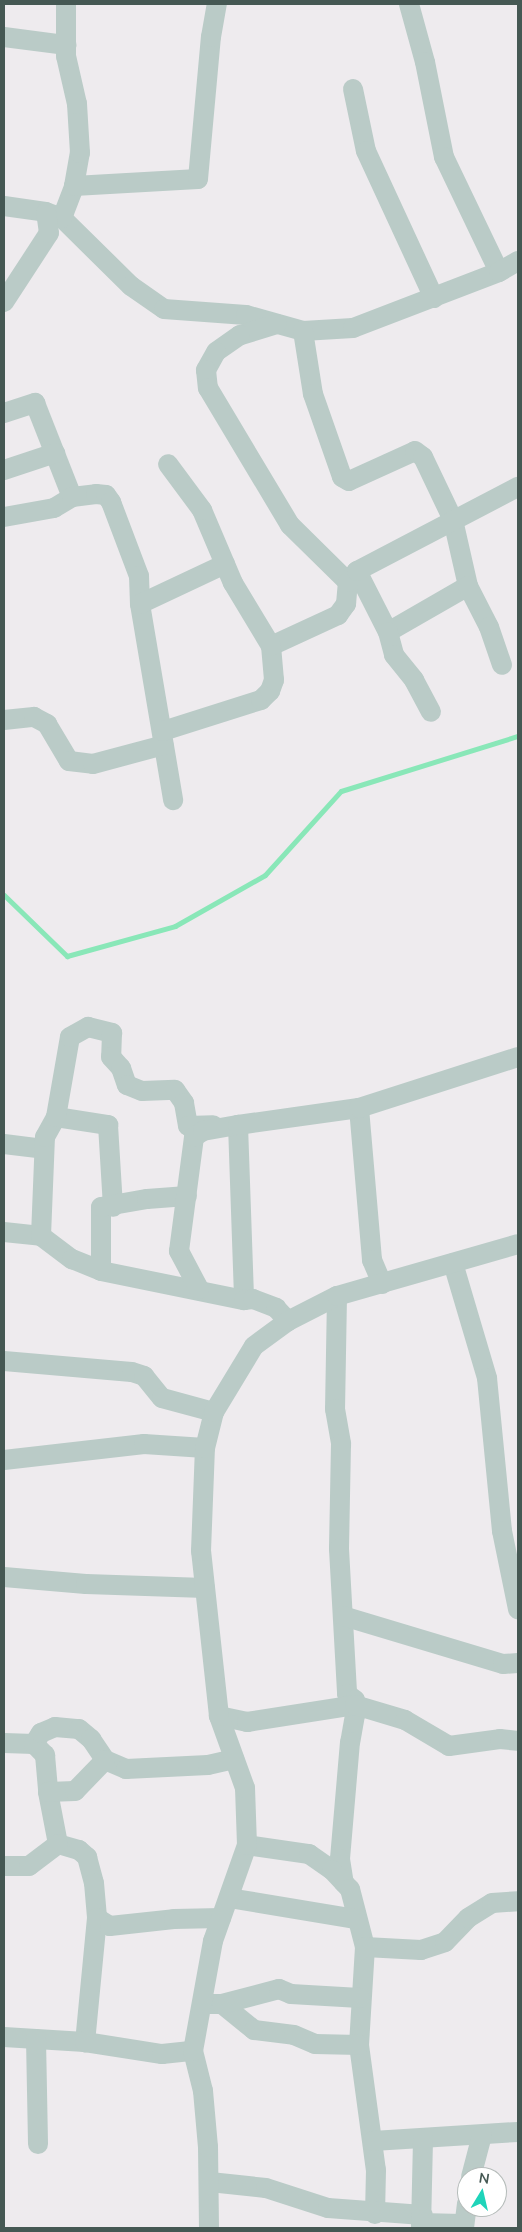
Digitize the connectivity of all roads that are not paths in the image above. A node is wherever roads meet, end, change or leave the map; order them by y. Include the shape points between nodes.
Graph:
1 (66, 4) edge
2 (217, 4) edge
3 (409, 4) edge
4 (4, 37) edge
5 (66, 45) junction
6 (353, 89) dead end
7 (74, 186) junction
8 (4, 206) edge
9 (54, 215) junction
10 (518, 261) edge
11 (499, 272) junction
12 (434, 298) junction
13 (4, 302) edge
14 (277, 324) junction
15 (303, 331) junction
16 (4, 413) edge
17 (55, 453) junction
18 (168, 464) dead end
19 (4, 470) edge
20 (518, 487) edge
21 (72, 497) junction
22 (4, 517) edge
23 (453, 520) junction
24 (225, 564) junction
25 (352, 576) junction
26 (468, 586) junction
27 (140, 604) junction
28 (388, 632) junction
29 (271, 646) junction
30 (502, 664) dead end
31 (431, 712) dead end
32 (4, 720) edge
33 (163, 738) junction
34 (173, 800) dead end
35 (518, 1057) edge
36 (359, 1108) junction
37 (56, 1117) junction
38 (238, 1125) junction
39 (4, 1144) edge
40 (44, 1149) junction
41 (188, 1196) junction
42 (112, 1207) junction
43 (4, 1232) edge
44 (40, 1236) junction
45 (518, 1244) edge
46 (453, 1263) junction
47 (101, 1271) junction
48 (382, 1284) junction
49 (199, 1289) junction
50 (337, 1296) junction
51 (244, 1300) junction
52 (288, 1321) junction
53 (4, 1361) edge
54 (214, 1412) junction
55 (205, 1448) junction
56 (4, 1460) edge
57 (4, 1576) edge
58 (205, 1588) junction
59 (518, 1609) edge
60 (343, 1616) junction
61 (518, 1663) edge
62 (355, 1706) junction
63 (219, 1716) junction
64 (518, 1741) edge
65 (4, 1743) edge
66 (34, 1744) junction
67 (234, 1758) junction
68 (105, 1760) junction
69 (48, 1792) junction
70 (58, 1844) junction
71 (246, 1845) junction
72 (4, 1866) edge
73 (344, 1883) junction
74 (229, 1898) junction
75 (518, 1901) edge
76 (97, 1918) junction
77 (222, 1918) junction
78 (356, 1919) junction
79 (365, 1947) junction
80 (360, 1998) junction
81 (212, 2004) junction
82 (4, 2037) edge
83 (36, 2039) junction
84 (85, 2042) junction
85 (359, 2045) junction
86 (193, 2051) junction
87 (518, 2132) edge
88 (482, 2135) junction
89 (423, 2139) junction
90 (373, 2141) junction
91 (38, 2144) dead end
92 (474, 2167) edge
93 (210, 2182) junction
94 (375, 2214) junction
95 (421, 2222) edge
96 (463, 2226) edge
97 (209, 2228) edge

1 - 5 street
2 - 7 street via 198,179
3 - 11 street via 425,62 444,156
4 - 5 street
5 - 7 street via 77,104 80,153
6 - 12 street via 366,151
7 - 9 street
8 - 9 street
9 - 13 street via 49,233
9 - 14 street via 131,286 164,309 246,315
10 - 11 street
11 - 12 street
12 - 15 street via 353,328
14 - 15 street
14 - 25 street via 240,336 216,352 206,370 208,388 290,525
15 - 23 street via 313,394 342,477 349,481 415,451 423,457
16 - 17 street via 35,402
17 - 19 street
17 - 21 street
18 - 24 street via 202,510
20 - 23 street
21 - 22 street via 54,508
21 - 27 street via 106,495 139,576
23 - 25 street
23 - 26 street
24 - 27 street
24 - 29 street
25 - 28 street
25 - 29 street via 346,604 338,615
26 - 28 street
26 - 30 street via 490,627
27 - 33 street
28 - 31 street via 394,655 414,680
29 - 33 street via 274,680 270,691 261,700
32 - 33 street via 34,716 47,724 69,761 93,764
33 - 34 street
35 - 36 street
36 - 38 street
36 - 48 street via 372,1260
37 - 38 street via 70,1037 88,1027 112,1033 111,1057 121,1068 127,1085 142,1090 174,1090 184,1102 188,1126
37 - 40 street via 45,1137
37 - 42 street via 108,1125
38 - 41 street via 194,1137 189,1155
38 - 51 street
39 - 40 street
40 - 44 street
41 - 42 street via 147,1199
41 - 49 street via 179,1251
42 - 47 street via 101,1207
43 - 44 street
44 - 47 street via 72,1258
45 - 46 street
46 - 48 street
46 - 59 street via 488,1378 502,1531
47 - 49 street
48 - 50 street
49 - 51 street
50 - 52 street
50 - 60 street via 335,1409 341,1444
51 - 52 street via 253,1299 276,1308
52 - 54 street via 254,1346
53 - 54 street via 132,1372 144,1376 162,1398
54 - 55 street
55 - 56 street via 144,1444
55 - 58 street via 201,1551
57 - 58 street via 86,1584
58 - 63 street
60 - 61 street via 503,1664
60 - 62 street via 347,1694 355,1700
62 - 63 street via 247,1722
62 - 64 street via 405,1720 449,1746 500,1739
62 - 73 street via 340,1859
63 - 67 street
65 - 66 street
66 - 68 street via 41,1733 55,1727 79,1730 91,1739
66 - 69 street via 45,1755
67 - 68 street via 208,1765 126,1769
67 - 71 street via 245,1788
68 - 69 street via 74,1791
69 - 70 street
70 - 72 street via 29,1866
70 - 76 street via 79,1850 86,1857 94,1883
71 - 73 street via 309,1854
71 - 74 street
73 - 78 street via 350,1889
74 - 77 street
74 - 78 street
75 - 79 street via 492,1903 468,1918 444,1942 429,1947
76 - 77 street via 110,1926
76 - 84 street
77 - 81 street via 213,1941
78 - 79 street
79 - 80 street
80 - 81 street via 291,1994 279,1989
80 - 85 street
81 - 85 street via 254,2030 294,2035 315,2044
81 - 86 street
82 - 83 street
83 - 84 street
83 - 91 street
84 - 86 street via 162,2054
85 - 90 street
86 - 93 street via 203,2091
87 - 88 street
88 - 89 street
88 - 92 street
89 - 90 street
89 - 95 street
90 - 94 street
93 - 94 street via 266,2188 328,2208
93 - 97 street
94 - 95 street
95 - 96 street

